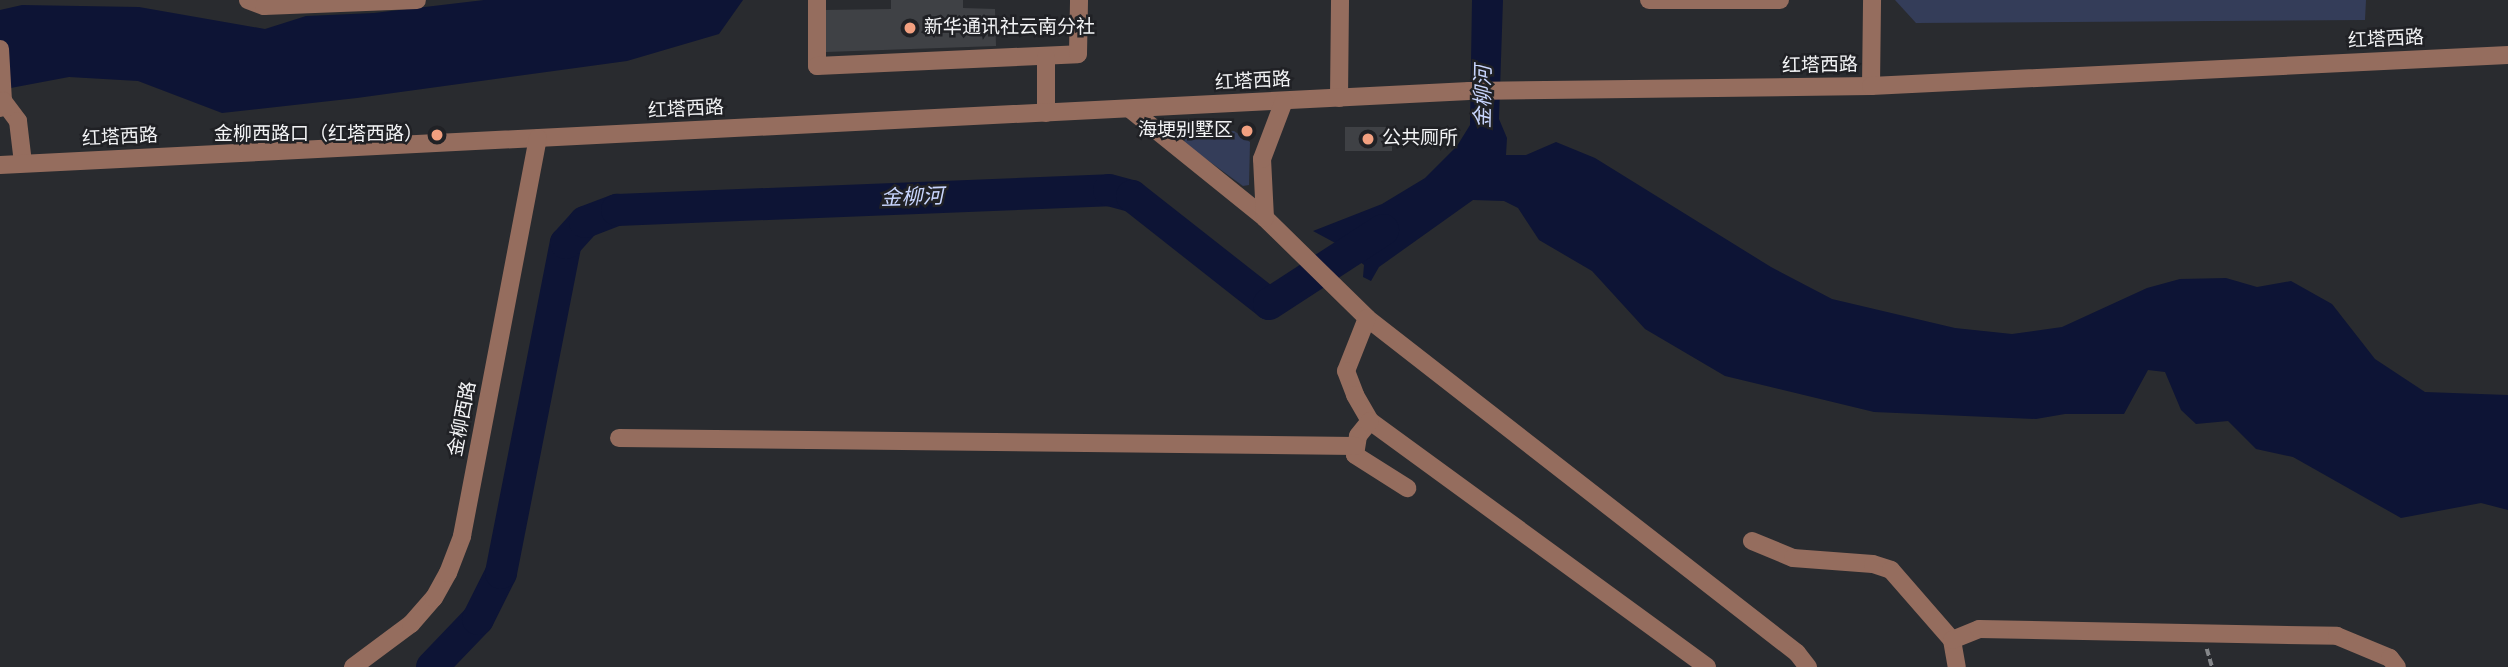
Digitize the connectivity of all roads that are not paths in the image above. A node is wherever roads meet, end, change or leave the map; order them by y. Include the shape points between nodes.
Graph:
1 (248, 0) edge
2 (417, 0) edge
3 (817, 0) edge
4 (1079, 0) edge
5 (1340, 0) edge
6 (1649, 0) edge
7 (1780, 0) edge
8 (1872, 0) edge
9 (0, 49) edge
10 (2508, 55) edge
11 (1046, 57) junction
12 (1871, 86) junction
13 (1339, 99) junction
14 (1284, 101) junction
15 (2, 104) edge
16 (1130, 109) junction
17 (1046, 113) junction
18 (538, 138) junction
19 (23, 163) junction
20 (0, 165) edge
21 (1265, 218) junction
22 (1367, 318) junction
23 (1370, 421) junction
24 (620, 438) dead end
25 (1355, 446) junction
26 (1407, 488) dead end
27 (1752, 541) dead end
28 (1952, 640) junction
29 (353, 667) edge
30 (1707, 667) edge
31 (1808, 667) edge
32 (1957, 667) edge
33 (2397, 667) edge

1 - 2 street via 264,6
3 - 11 street via 817,66
4 - 11 street via 1078,54
5 - 13 street
6 - 7 street
8 - 12 street
9 - 15 street
10 - 12 street, 红塔西路
11 - 17 street
12 - 13 street, 红塔西路 via 1508,90
13 - 14 street, 红塔西路
14 - 16 street, 红塔西路
14 - 21 street via 1262,159
15 - 19 street via 18,121
16 - 17 street, 红塔西路
16 - 21 street
17 - 18 street, 红塔西路
18 - 19 street, 红塔西路
18 - 29 street, 金柳西路 via 462,536 434,598 411,624
19 - 20 street, 红塔西路
21 - 22 street
22 - 23 street via 1346,371
22 - 31 street via 1797,653
23 - 25 street
23 - 30 street
24 - 25 street
25 - 26 street via 1355,455
27 - 28 street via 1793,558 1873,564 1891,570
28 - 32 street
28 - 33 street via 1979,629 2337,636 2390,657

